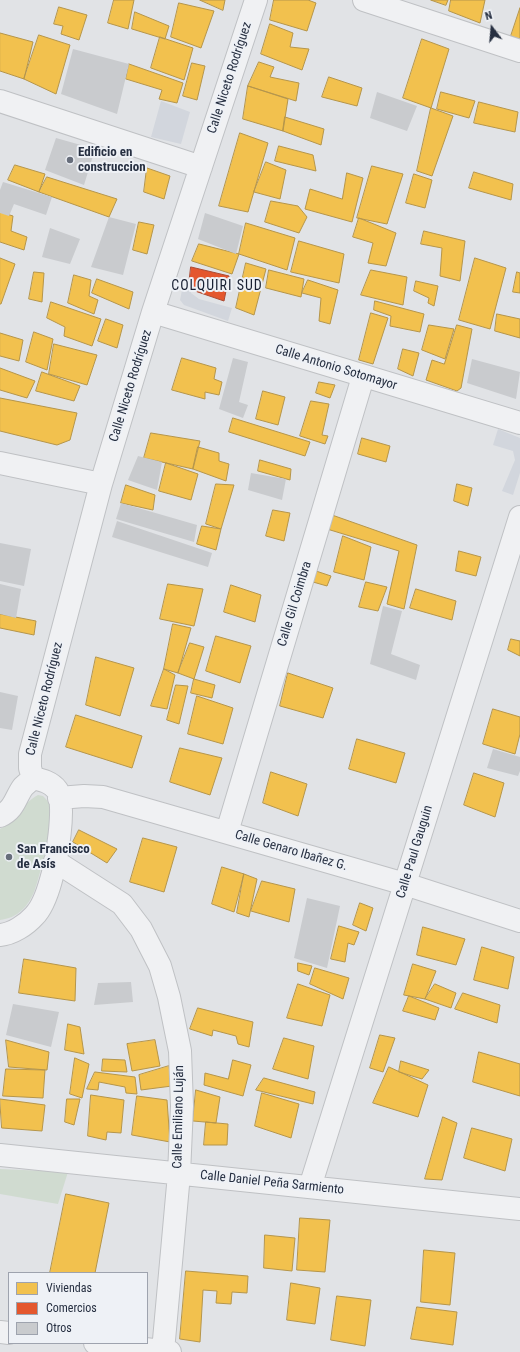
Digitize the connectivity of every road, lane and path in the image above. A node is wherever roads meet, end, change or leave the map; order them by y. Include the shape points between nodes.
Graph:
1 (256, 0) edge
2 (364, 0) edge
3 (520, 51) edge
4 (0, 101) edge
5 (201, 167) junction
6 (153, 312) junction
7 (363, 377) junction
8 (520, 423) edge
9 (0, 463) edge
10 (101, 484) junction
11 (520, 517) edge
12 (33, 778) junction
13 (59, 798) junction
14 (0, 816) edge
15 (227, 832) junction
16 (55, 861) junction
17 (405, 884) junction
18 (520, 921) edge
19 (0, 935) edge
20 (0, 1155) edge
21 (179, 1174) junction
22 (310, 1187) junction
23 (520, 1208) edge
24 (104, 1344) edge
25 (167, 1351) edge

1 - 5 street, Calle Niceto Rodríguez
2 - 3 street
4 - 5 street
5 - 6 street, Calle Niceto Rodríguez
6 - 7 street, Calle Antonio Sotomayor
6 - 10 street, Calle Niceto Rodríguez
7 - 8 street, Calle Antonio Sotomayor
7 - 15 street, Calle Gil Coimbra
9 - 10 street
10 - 12 street, Calle Niceto Rodríguez via 30,754
11 - 17 street, Calle Paul Gauguin
12 - 13 street via 47,781 58,791
12 - 14 street via 23,787 15,803
13 - 15 street, Calle Genaro Ibañez G. via 103,797
13 - 16 street via 62,819
15 - 17 street, Calle Genaro Ibañez G.
16 - 19 street via 52,879 35,916 22,926
16 - 21 street, Calle Emiliano Luján via 122,904 141,929 160,966 180,1051 182,1106
17 - 18 street, Calle Genaro Ibañez G.
17 - 22 street, Calle Paul Gauguin
20 - 21 street, Calle Daniel Peña Sarmiento
21 - 22 street, Calle Daniel Peña Sarmiento
21 - 25 street, Calle Emiliano Luján
22 - 23 street, Calle Daniel Peña Sarmiento
24 - 25 street

